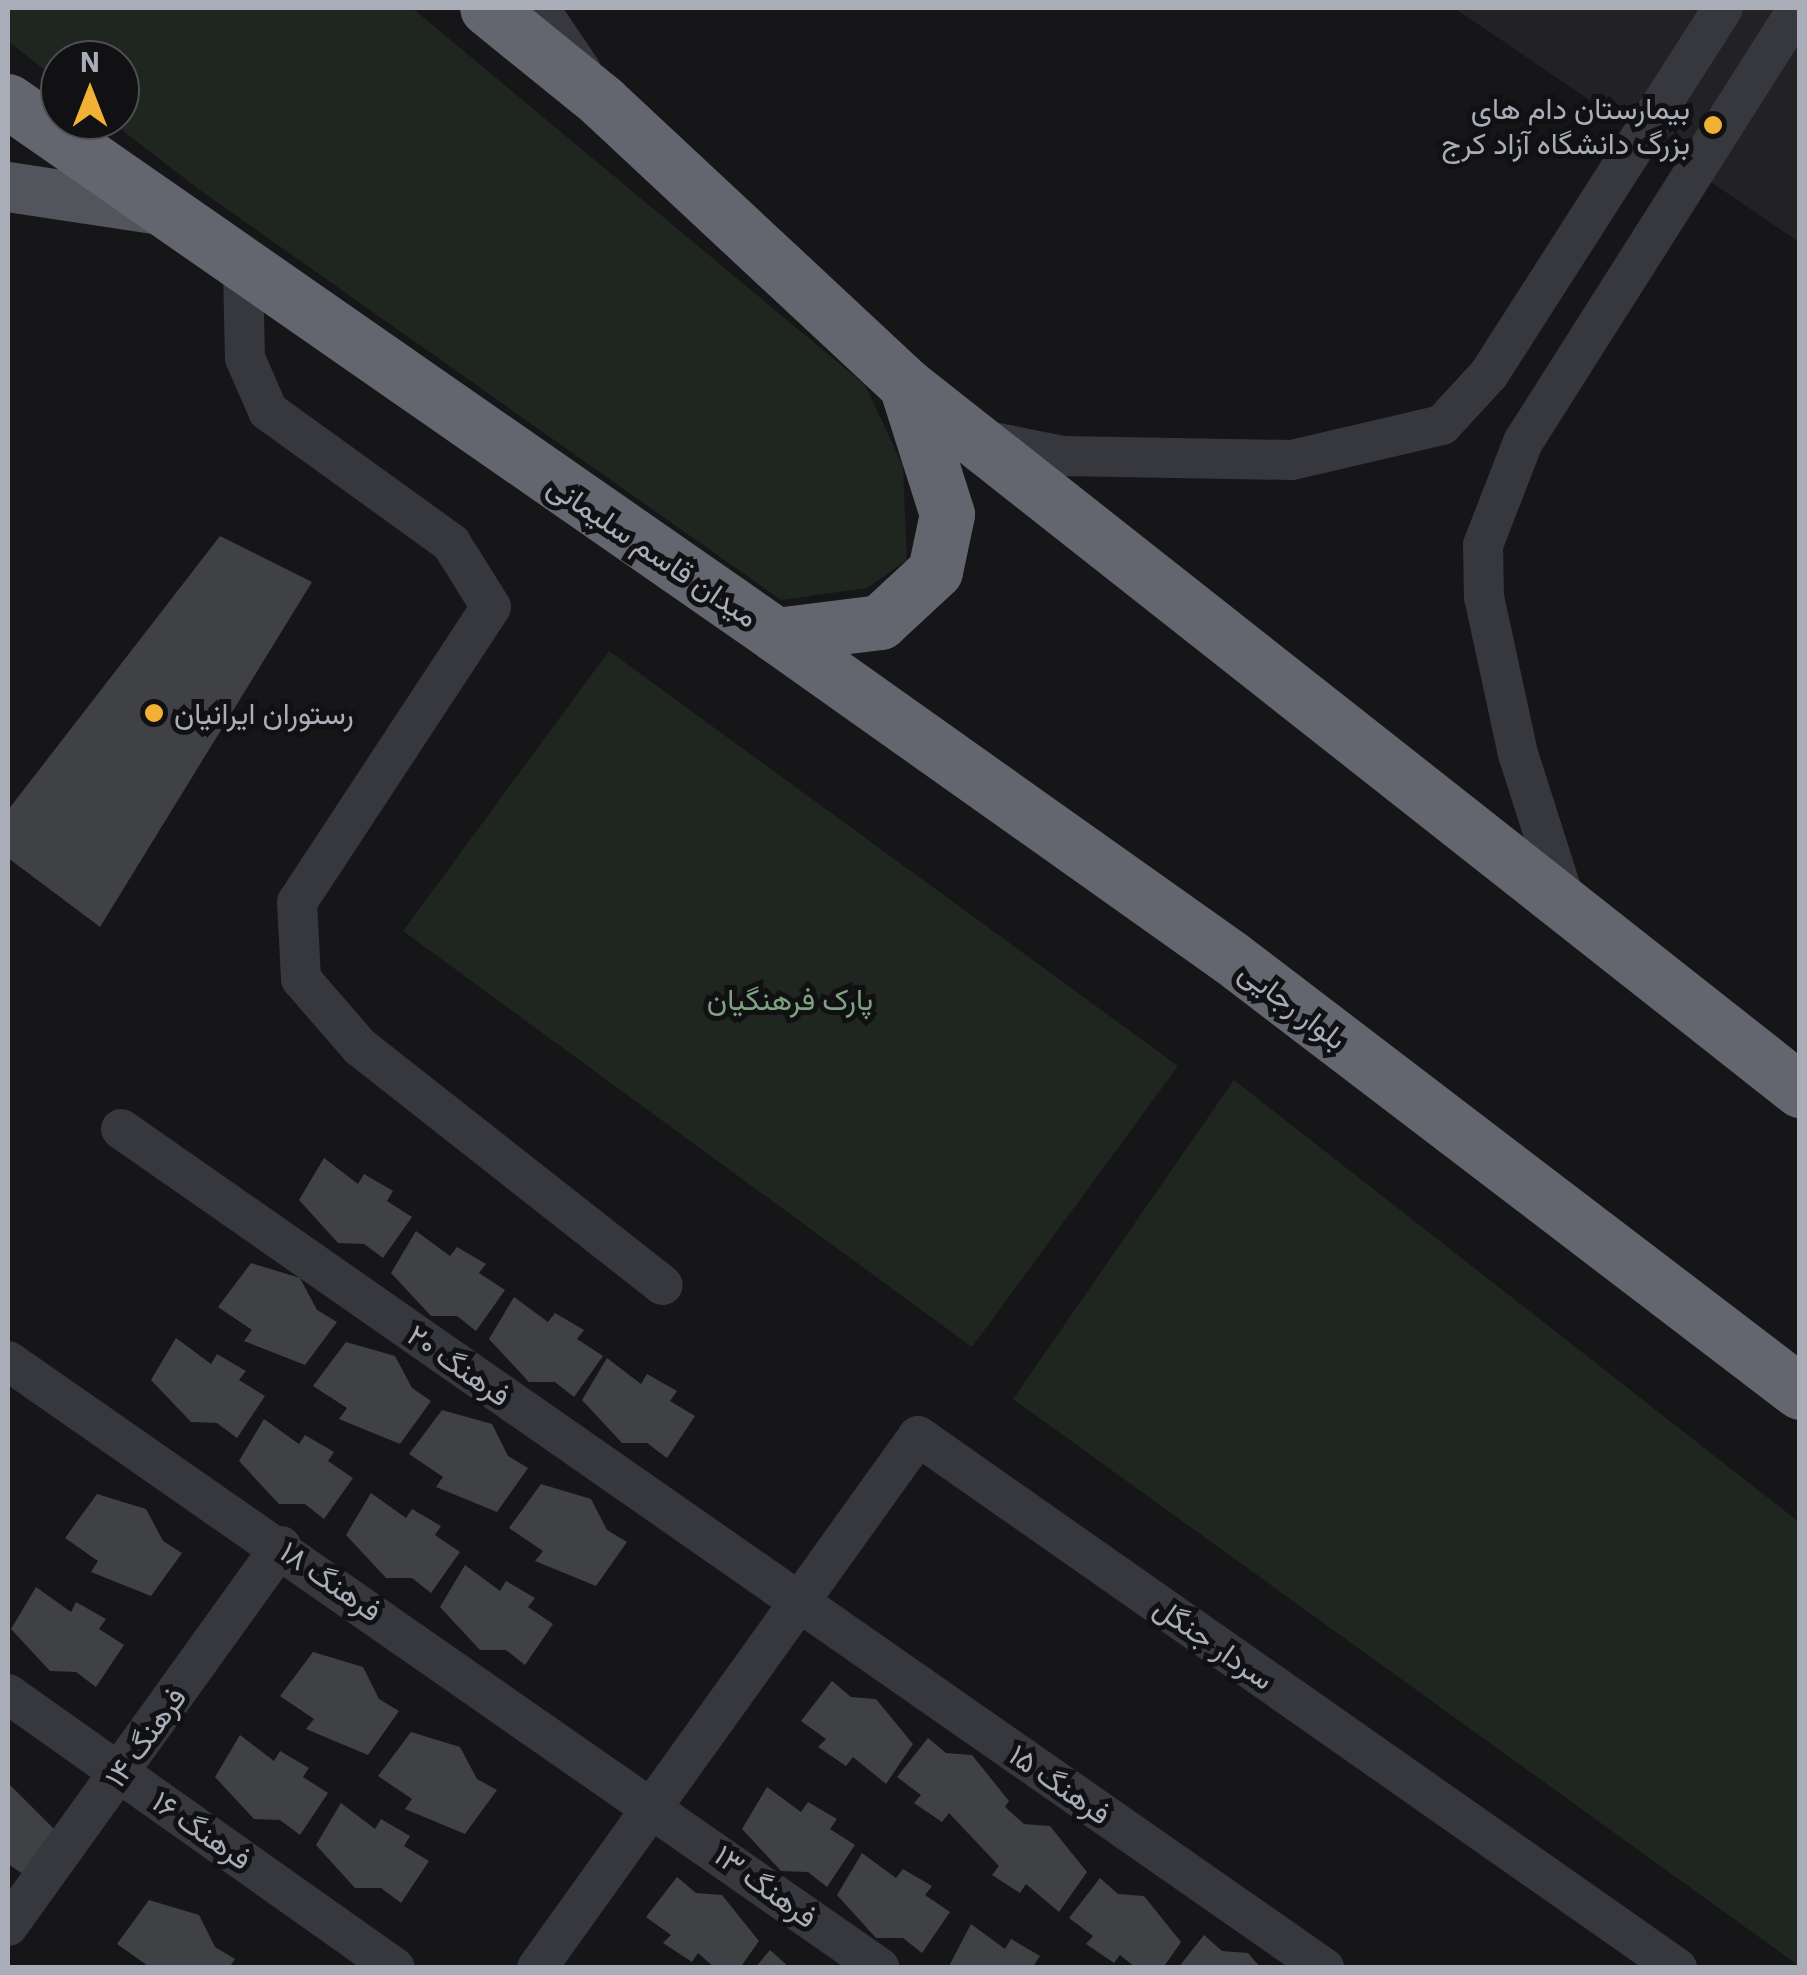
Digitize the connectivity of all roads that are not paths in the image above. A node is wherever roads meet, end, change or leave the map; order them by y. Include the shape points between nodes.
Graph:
1 (487, 8) edge
2 (539, 8) edge
3 (1723, 8) edge
4 (1798, 8) edge
5 (8, 101) edge
6 (603, 102) junction
7 (8, 188) edge
8 (154, 209) junction
9 (243, 270) junction
10 (906, 385) junction
11 (983, 440) junction
12 (776, 635) junction
13 (1565, 901) junction
14 (1800, 1090) edge
15 (121, 1129) dead end
16 (662, 1285) dead end
17 (8, 1361) edge
18 (1800, 1392) edge
19 (281, 1546) junction
20 (797, 1600) junction
21 (8, 1694) edge
22 (120, 1772) junction
23 (652, 1805) junction
24 (8, 1926) edge
25 (395, 1968) edge
26 (537, 1968) edge
27 (880, 1968) edge
28 (1324, 1968) edge
29 (1678, 1968) edge

1 - 6 highway, میدان قاسم سلیمانی
2 - 6 street
3 - 11 street via 1489,374 1442,425 1292,460 1063,456
4 - 13 street via 1523,442 1483,545 1484,597 1518,754
5 - 8 highway, میدان قاسم سلیمانی
6 - 10 highway, میدان قاسم سلیمانی
7 - 8 main road
8 - 9 highway, میدان قاسم سلیمانی
9 - 12 highway, میدان قاسم سلیمانی
9 - 16 street via 246,358 268,411 451,544 491,607 297,902 301,979 360,1046
10 - 11 highway
10 - 12 highway, میدان قاسم سلیمانی via 947,514 935,571 880,622
11 - 13 highway
12 - 18 highway, بلوار رجایی via 1230,957
13 - 14 highway
15 - 20 street, فرهنگ ۲۰
17 - 19 street, فرهنگ ۱۸
19 - 22 street, فرهنگ ۱۴
19 - 23 street, فرهنگ ۱۸
20 - 23 street
20 - 28 street, فرهنگ ۱۵
20 - 29 street, سردار جنگل via 918,1436
21 - 22 street, فرهنگ ۱۶
22 - 24 street, فرهنگ ۱۴
22 - 25 street, فرهنگ ۱۶
23 - 26 street
23 - 27 street, فرهنگ ۱۳

